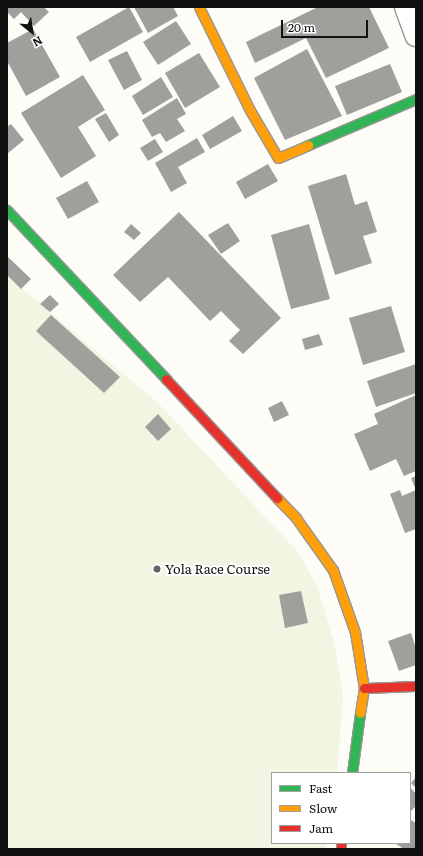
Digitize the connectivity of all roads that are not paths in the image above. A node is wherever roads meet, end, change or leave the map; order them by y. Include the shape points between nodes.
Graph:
1 (199, 7) edge
2 (406, 7) edge
3 (416, 35) edge
4 (416, 99) edge
5 (7, 210) edge
6 (416, 686) edge
7 (364, 688) junction
8 (352, 772) edge

1 - 4 street via 251,112 278,158
2 - 3 street
5 - 7 street via 296,518 333,570 355,632
6 - 7 street
7 - 8 street

